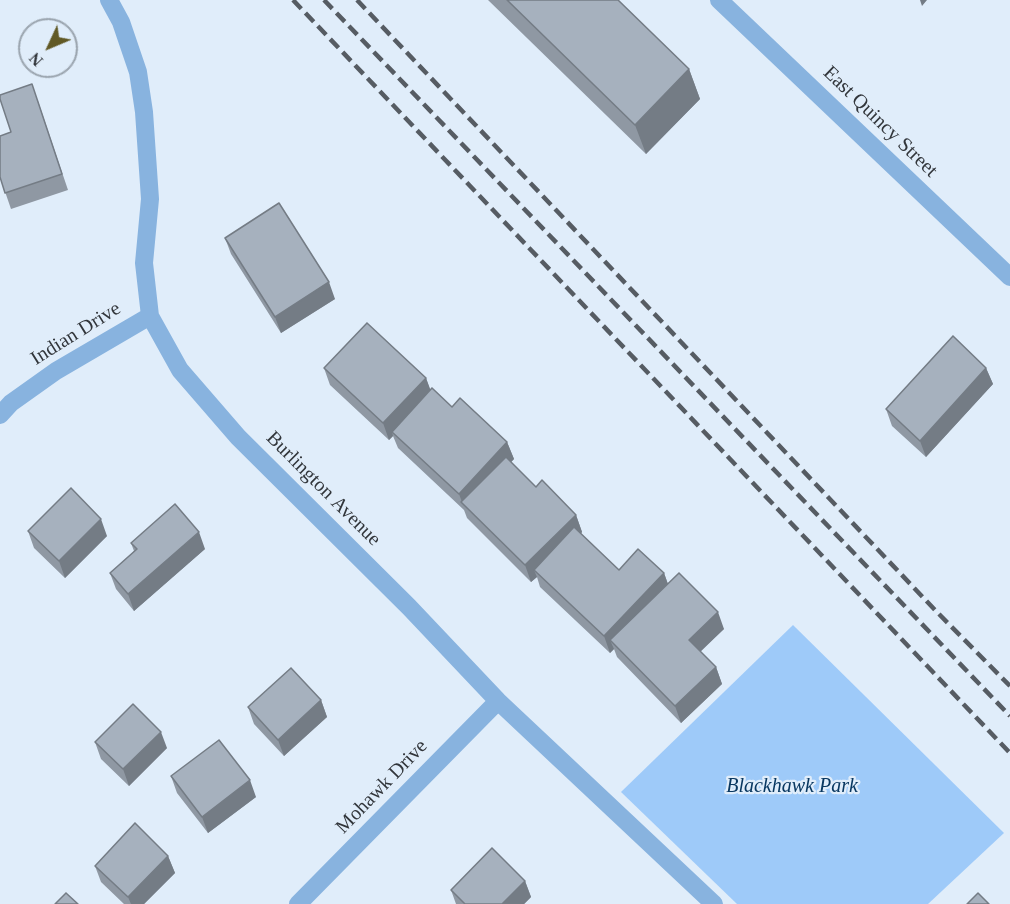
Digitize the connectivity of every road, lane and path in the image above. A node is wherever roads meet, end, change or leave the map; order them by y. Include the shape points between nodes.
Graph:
1 (109, 0) edge
2 (719, 0) edge
3 (1010, 277) edge
4 (150, 316) junction
5 (0, 415) edge
6 (498, 701) junction
7 (298, 904) edge
8 (714, 904) edge

1 - 4 street, Burlington Avenue via 138,72 144,112 150,199 144,263
2 - 3 street, East Quincy Street
4 - 5 street, Indian Drive via 56,371
4 - 6 street, Burlington Avenue via 180,369 238,437
6 - 7 street, Mohawk Drive
6 - 8 street, Burlington Avenue

